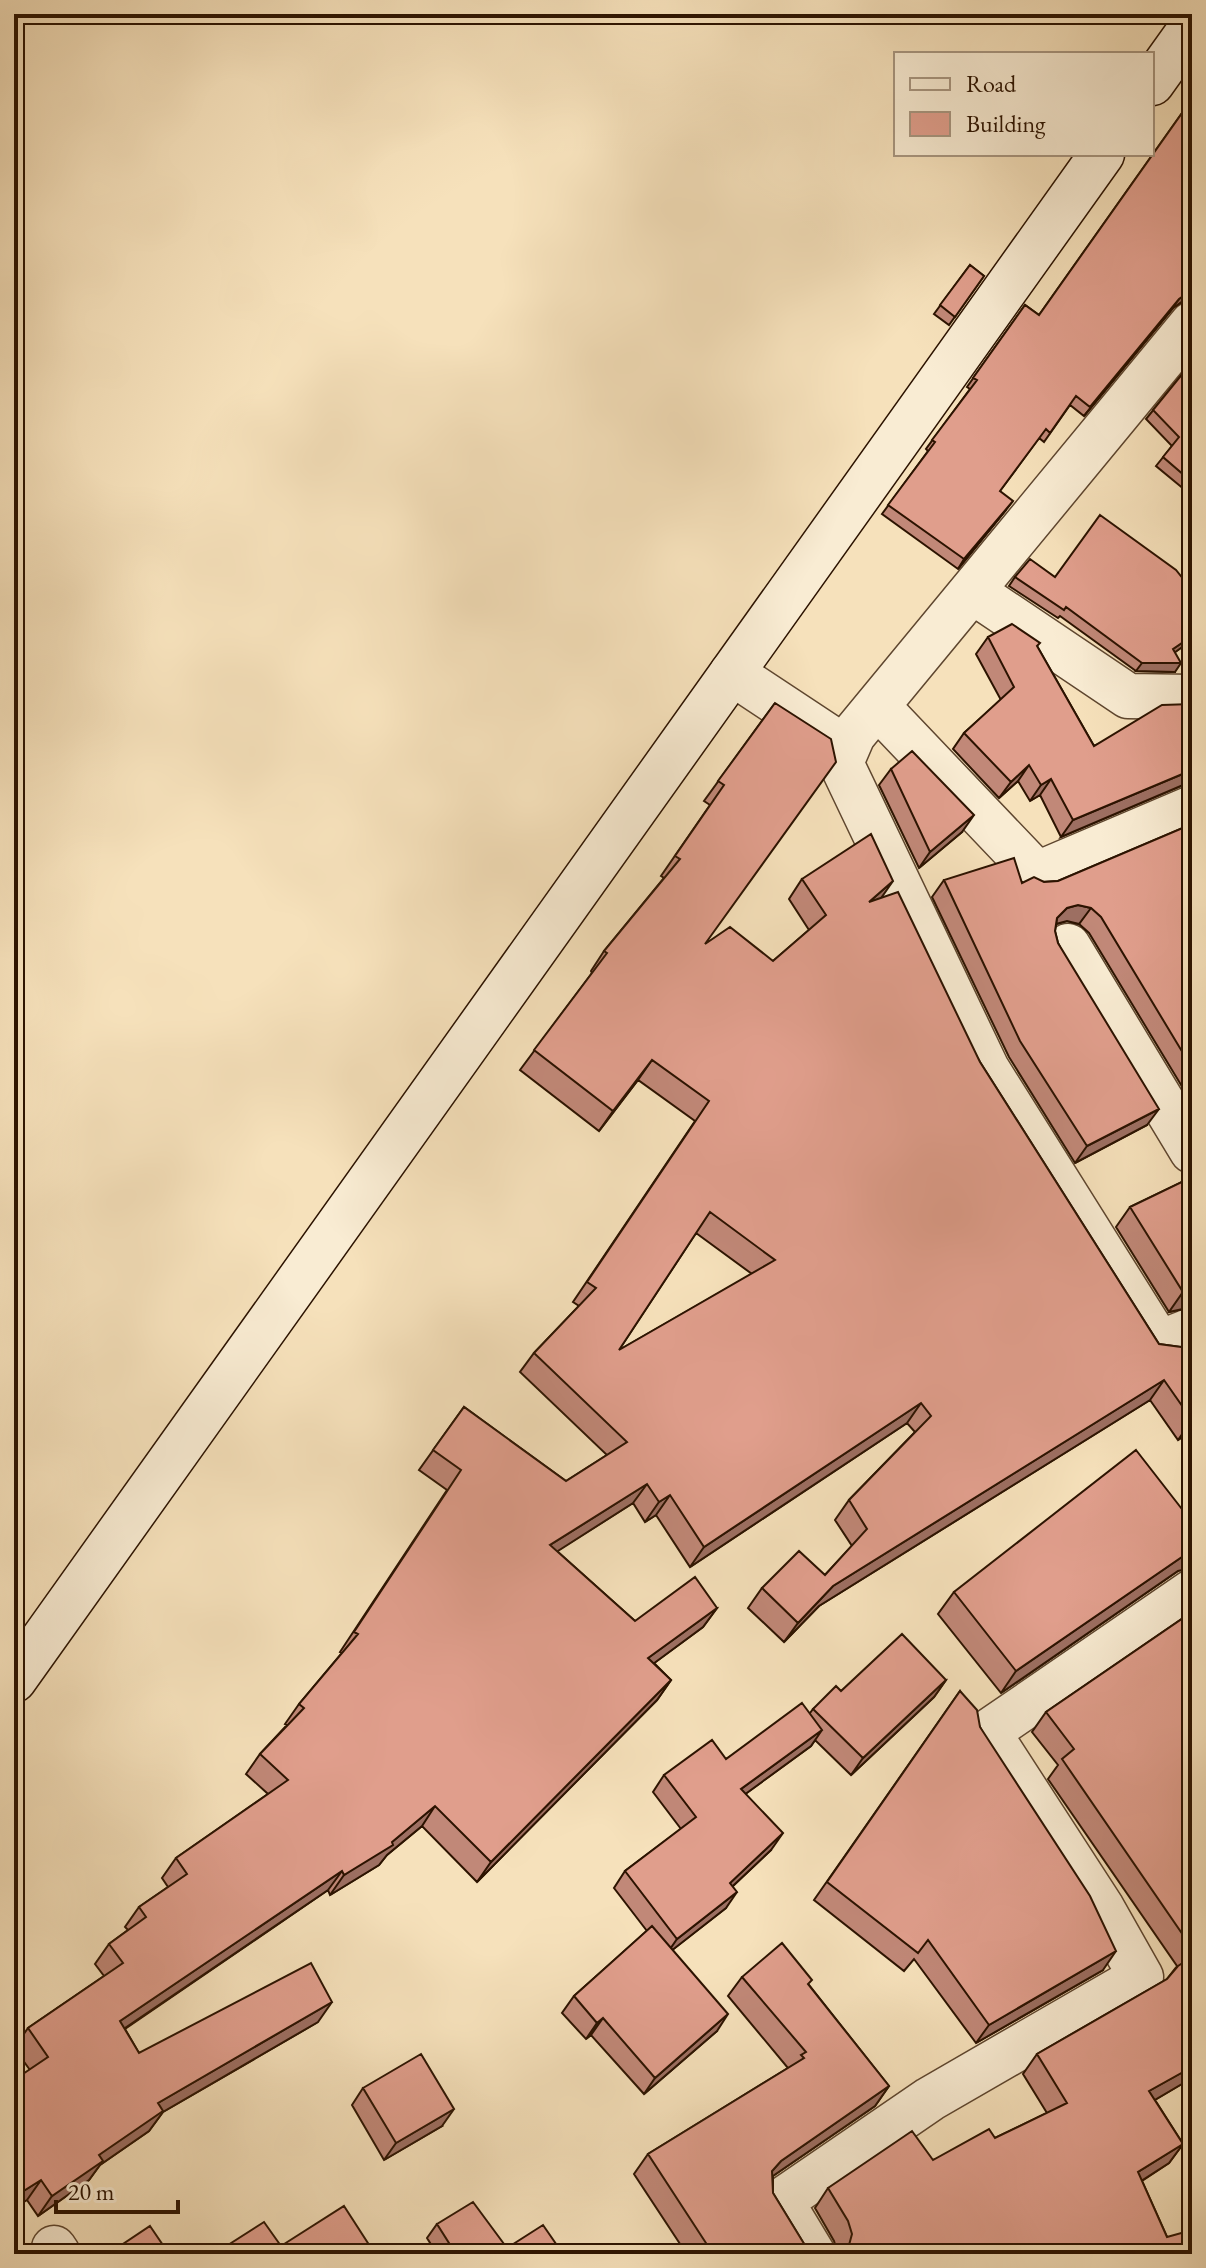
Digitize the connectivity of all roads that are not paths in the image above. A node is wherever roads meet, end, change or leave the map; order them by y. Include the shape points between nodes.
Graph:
1 (1192, 27) edge
2 (1154, 80) edge
3 (1101, 156) edge
4 (1192, 324) edge
5 (972, 591) junction
6 (732, 673) junction
7 (1192, 697) edge
8 (877, 706) junction
9 (847, 749) junction
10 (1192, 808) edge
11 (1068, 946) dead end
12 (1192, 1151) edge
13 (1192, 1330) edge
14 (1192, 1592) edge
15 (14, 1680) edge
16 (813, 2254) edge

1 - 2 street
3 - 6 street
4 - 5 street
5 - 7 street via 1128,696
5 - 8 street
6 - 9 street
6 - 15 street
8 - 9 street
8 - 10 street via 1037,874
9 - 13 street via 841,763 987,1069 1159,1343
11 - 12 street
14 - 16 street via 988,1732 1141,1977 930,2099 781,2201

